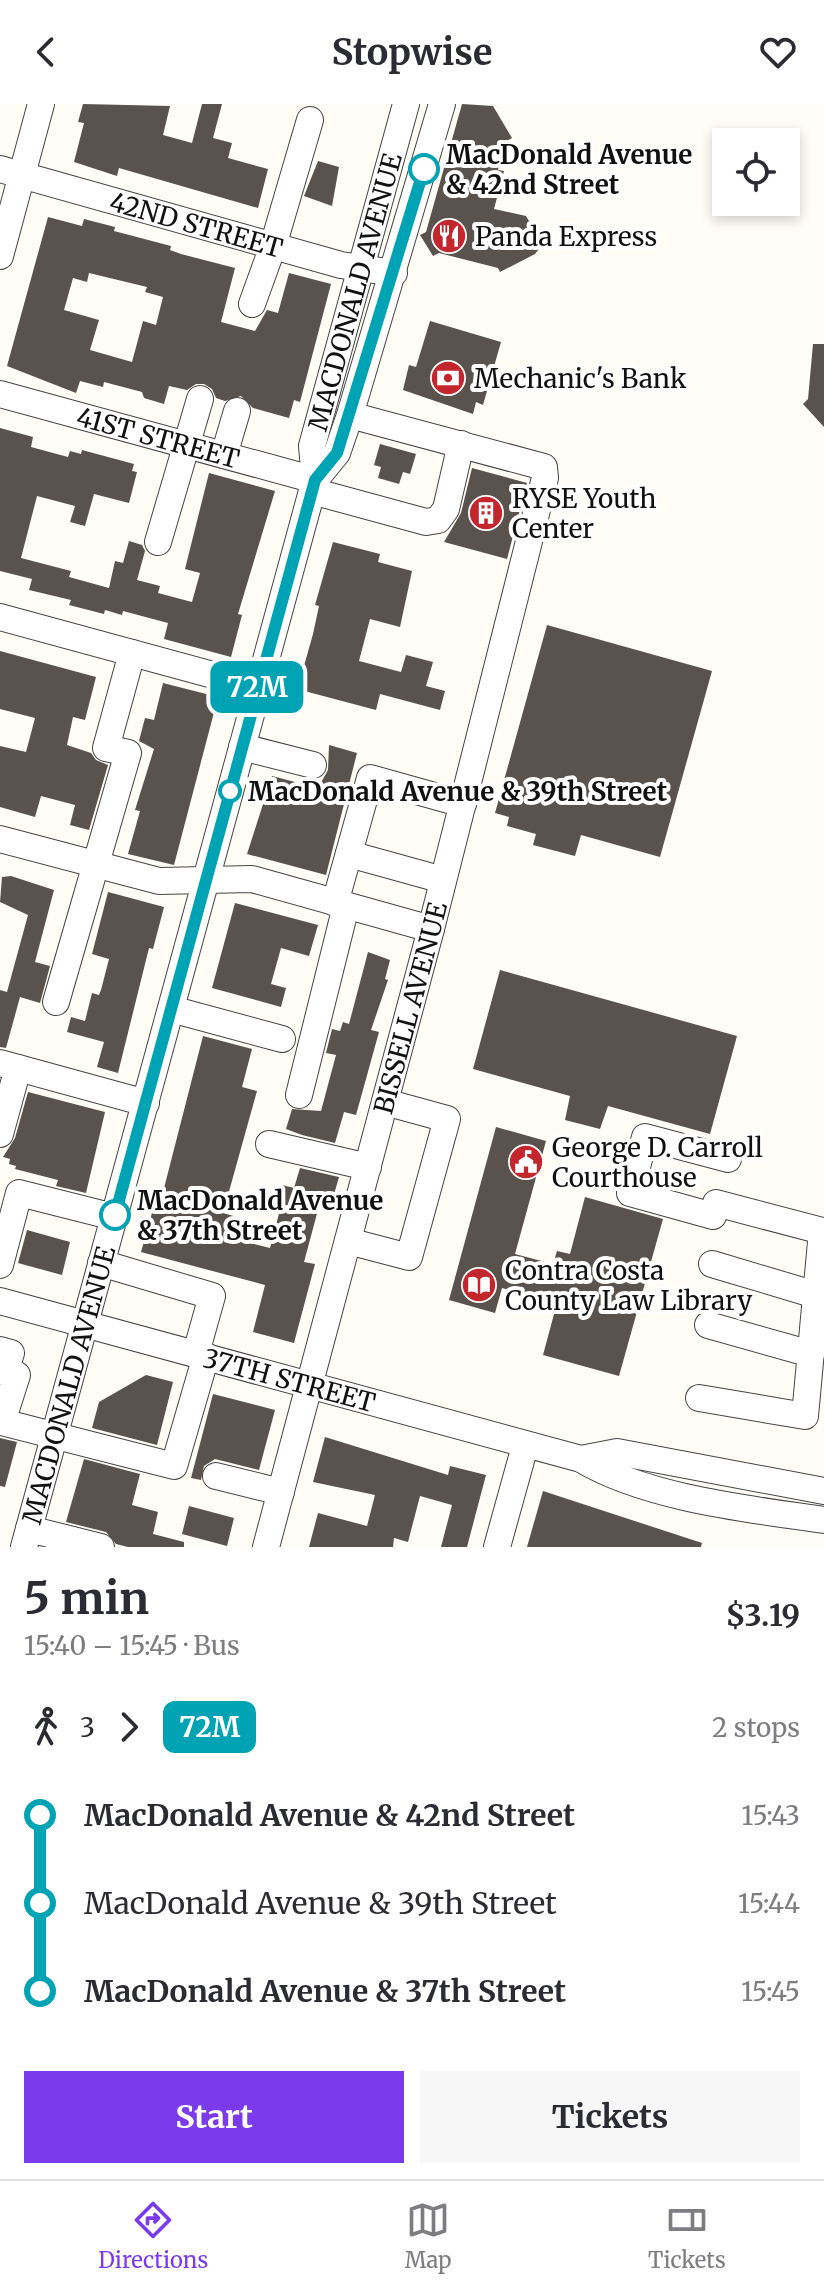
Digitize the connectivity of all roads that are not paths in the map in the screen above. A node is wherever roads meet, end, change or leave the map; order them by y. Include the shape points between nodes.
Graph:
1 (41, 104) edge
2 (406, 104) edge
3 (442, 104) edge
4 (310, 120) dead end
5 (11, 172) edge
6 (273, 246) junction
7 (0, 256) edge
8 (361, 267) junction
9 (394, 273) junction
10 (252, 304) dead end
11 (0, 394) edge
12 (200, 399) dead end
13 (237, 411) dead end
14 (350, 415) junction
15 (461, 444) junction
16 (187, 445) junction
17 (224, 455) junction
18 (314, 486) junction
19 (158, 542) dead end
20 (0, 617) edge
21 (132, 653) junction
22 (257, 687) junction
23 (242, 747) junction
24 (313, 765) dead end
25 (463, 804) junction
26 (0, 839) edge
27 (349, 854) junction
28 (96, 864) junction
29 (207, 878) junction
30 (443, 880) junction
31 (340, 904) junction
32 (431, 929) junction
33 (56, 1002) dead end
34 (171, 1009) junction
35 (282, 1039) dead end
36 (9, 1066) edge
37 (299, 1095) dead end
38 (385, 1102) junction
39 (146, 1103) junction
40 (0, 1134) edge
41 (269, 1144) dead end
42 (728, 1159) dead end
43 (368, 1167) junction
44 (114, 1217) junction
45 (348, 1241) junction
46 (101, 1263) junction
47 (712, 1264) dead end
48 (0, 1265) edge
49 (816, 1295) junction
50 (0, 1301) edge
51 (84, 1323) junction
52 (708, 1325) dead end
53 (0, 1350) edge
54 (811, 1354) junction
55 (201, 1355) junction
56 (310, 1386) junction
57 (699, 1398) dead end
58 (54, 1436) junction
59 (525, 1446) junction
60 (581, 1459) junction
61 (216, 1476) dead end
62 (814, 1490) edge
63 (281, 1492) junction
64 (813, 1518) edge
65 (27, 1538) edge
66 (101, 1547) edge
67 (266, 1547) edge
68 (497, 1547) edge

1 - 5 street
2 - 8 street, MACDONALD AVENUE
3 - 9 street, MACDONALD AVENUE
4 - 6 street
5 - 6 street, 42ND STREET
5 - 7 street
6 - 8 street, 42ND STREET
6 - 10 street
8 - 9 street, 42ND STREET
8 - 18 street, MACDONALD AVENUE via 312,446
9 - 14 street, MACDONALD AVENUE
11 - 16 street, 41ST STREET
12 - 16 street
13 - 17 street
14 - 15 street
14 - 18 street, MACDONALD AVENUE via 337,453
15 - 18 street, 41ST STREET via 446,509 438,520 426,522
15 - 25 street, BISSELL AVENUE via 544,467 545,478
16 - 17 street, 41ST STREET
16 - 19 street
17 - 18 street, 41ST STREET
18 - 22 street, MACDONALD AVENUE
20 - 21 street
21 - 22 street
21 - 28 street via 106,748 128,753
22 - 23 street, MACDONALD AVENUE
23 - 24 street
23 - 29 street, MACDONALD AVENUE
25 - 27 street via 370,778
25 - 30 street, BISSELL AVENUE
26 - 28 street
27 - 30 street
27 - 31 street
28 - 29 street via 159,881
28 - 33 street
29 - 31 street via 252,879
29 - 34 street, MACDONALD AVENUE
30 - 32 street, BISSELL AVENUE
31 - 32 street
31 - 37 street
32 - 38 street, BISSELL AVENUE
34 - 35 street
34 - 39 street, MACDONALD AVENUE
36 - 39 street
36 - 40 street
38 - 43 street, BISSELL AVENUE
38 - 45 street via 447,1119 409,1257
39 - 44 street, MACDONALD AVENUE
41 - 43 street
42 - 49 street via 645,1137 630,1193 822,1231
43 - 45 street, BISSELL AVENUE
44 - 46 street, MACDONALD AVENUE
44 - 48 street via 19,1193
45 - 56 street, BISSELL AVENUE
46 - 51 street, MACDONALD AVENUE
46 - 55 street via 212,1296
47 - 49 street
49 - 54 street
50 - 51 street, 37TH STREET
51 - 55 street, 37TH STREET
51 - 58 street, MACDONALD AVENUE
52 - 54 street
53 - 58 street via 11,1353 5,1372 17,1375 2,1422
54 - 57 street via 805,1416
55 - 56 street, 37TH STREET
55 - 58 street via 174,1466
56 - 59 street, 37TH STREET
56 - 63 street, BISSELL AVENUE
58 - 65 street, MACDONALD AVENUE
59 - 60 street, 37TH STREET
59 - 68 street
60 - 62 street, 37TH STREET via 617,1452
60 - 64 street, 37TH STREET via 610,1477
61 - 63 street
63 - 67 street, BISSELL AVENUE
65 - 66 street

